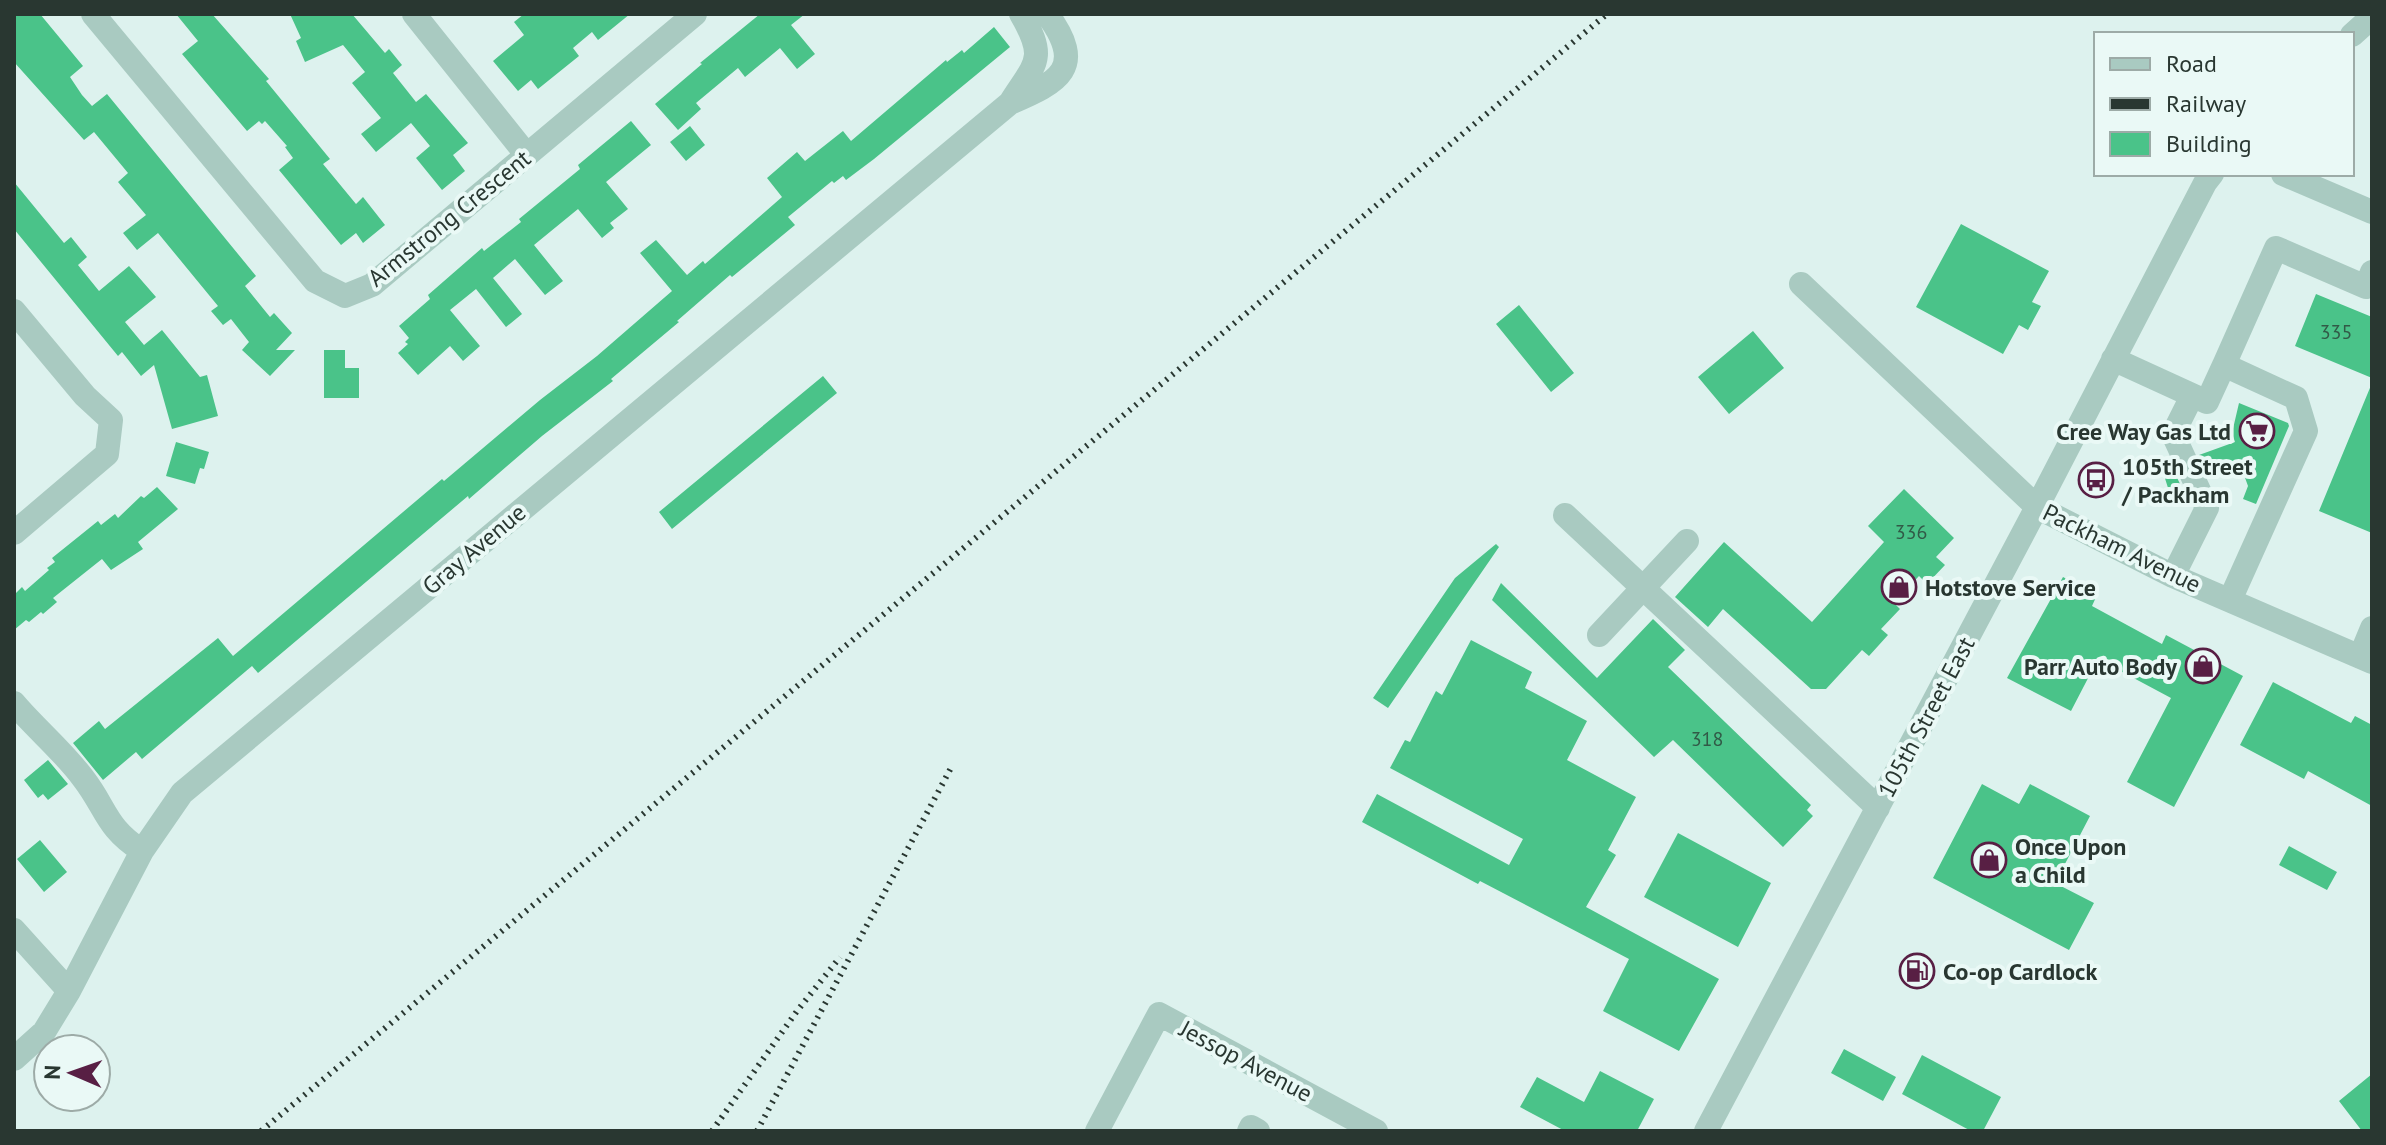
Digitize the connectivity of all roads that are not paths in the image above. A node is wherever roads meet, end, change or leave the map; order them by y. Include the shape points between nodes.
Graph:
1 (93, 14) edge
2 (414, 14) edge
3 (695, 14) edge
4 (1021, 14) edge
5 (1047, 14) edge
6 (2372, 17) edge
7 (2354, 33) edge
8 (1010, 103) junction
9 (526, 154) junction
10 (2210, 176) edge
11 (2288, 176) edge
12 (2372, 212) edge
13 (2372, 272) edge
14 (1801, 284) dead end
15 (14, 311) edge
16 (2113, 359) junction
17 (2224, 365) junction
18 (2192, 396) junction
19 (2037, 507) junction
20 (1565, 515) dead end
21 (19, 524) edge
22 (1687, 541) dead end
23 (2173, 576) junction
24 (1643, 590) junction
25 (2230, 600) junction
26 (2372, 628) edge
27 (1599, 635) dead end
28 (2366, 660) edge
29 (17, 711) edge
30 (1878, 808) junction
31 (142, 851) junction
32 (14, 930) edge
33 (69, 991) junction
34 (14, 1059) edge
35 (1097, 1131) edge
36 (1249, 1131) edge
37 (1258, 1131) edge
38 (1376, 1131) edge
39 (1706, 1131) edge

1 - 9 street, Armstrong Crescent via 315,281 345,296 372,285
2 - 9 street
3 - 9 street, Armstrong Crescent
4 - 8 street, Gray Avenue via 1035,42 1034,68
5 - 8 street, Gray Avenue via 1067,54 1063,72 1052,84
6 - 7 street
8 - 31 street, Gray Avenue via 182,793
10 - 16 street, 105th Street East
11 - 12 street
13 - 17 street via 2366,287 2276,248
14 - 19 street, Packham Avenue
15 - 21 street via 111,420 107,454
16 - 18 street
16 - 19 street, 105th Street East
17 - 18 street via 2207,402
17 - 25 street via 2296,398 2306,431
18 - 23 street via 2173,434 2207,508
19 - 23 street, Packham Avenue
19 - 30 street, 105th Street East
20 - 24 street
22 - 24 street
23 - 25 street, Packham Avenue
24 - 27 street
24 - 30 street
25 - 28 street, Packham Avenue
26 - 28 street
29 - 31 street via 84,779 125,840
30 - 39 street, 105th Street East
31 - 33 street, Gray Avenue
32 - 33 street
33 - 34 street, Gray Avenue via 44,1032
35 - 38 street, Jessop Avenue via 1159,1014
36 - 37 street

